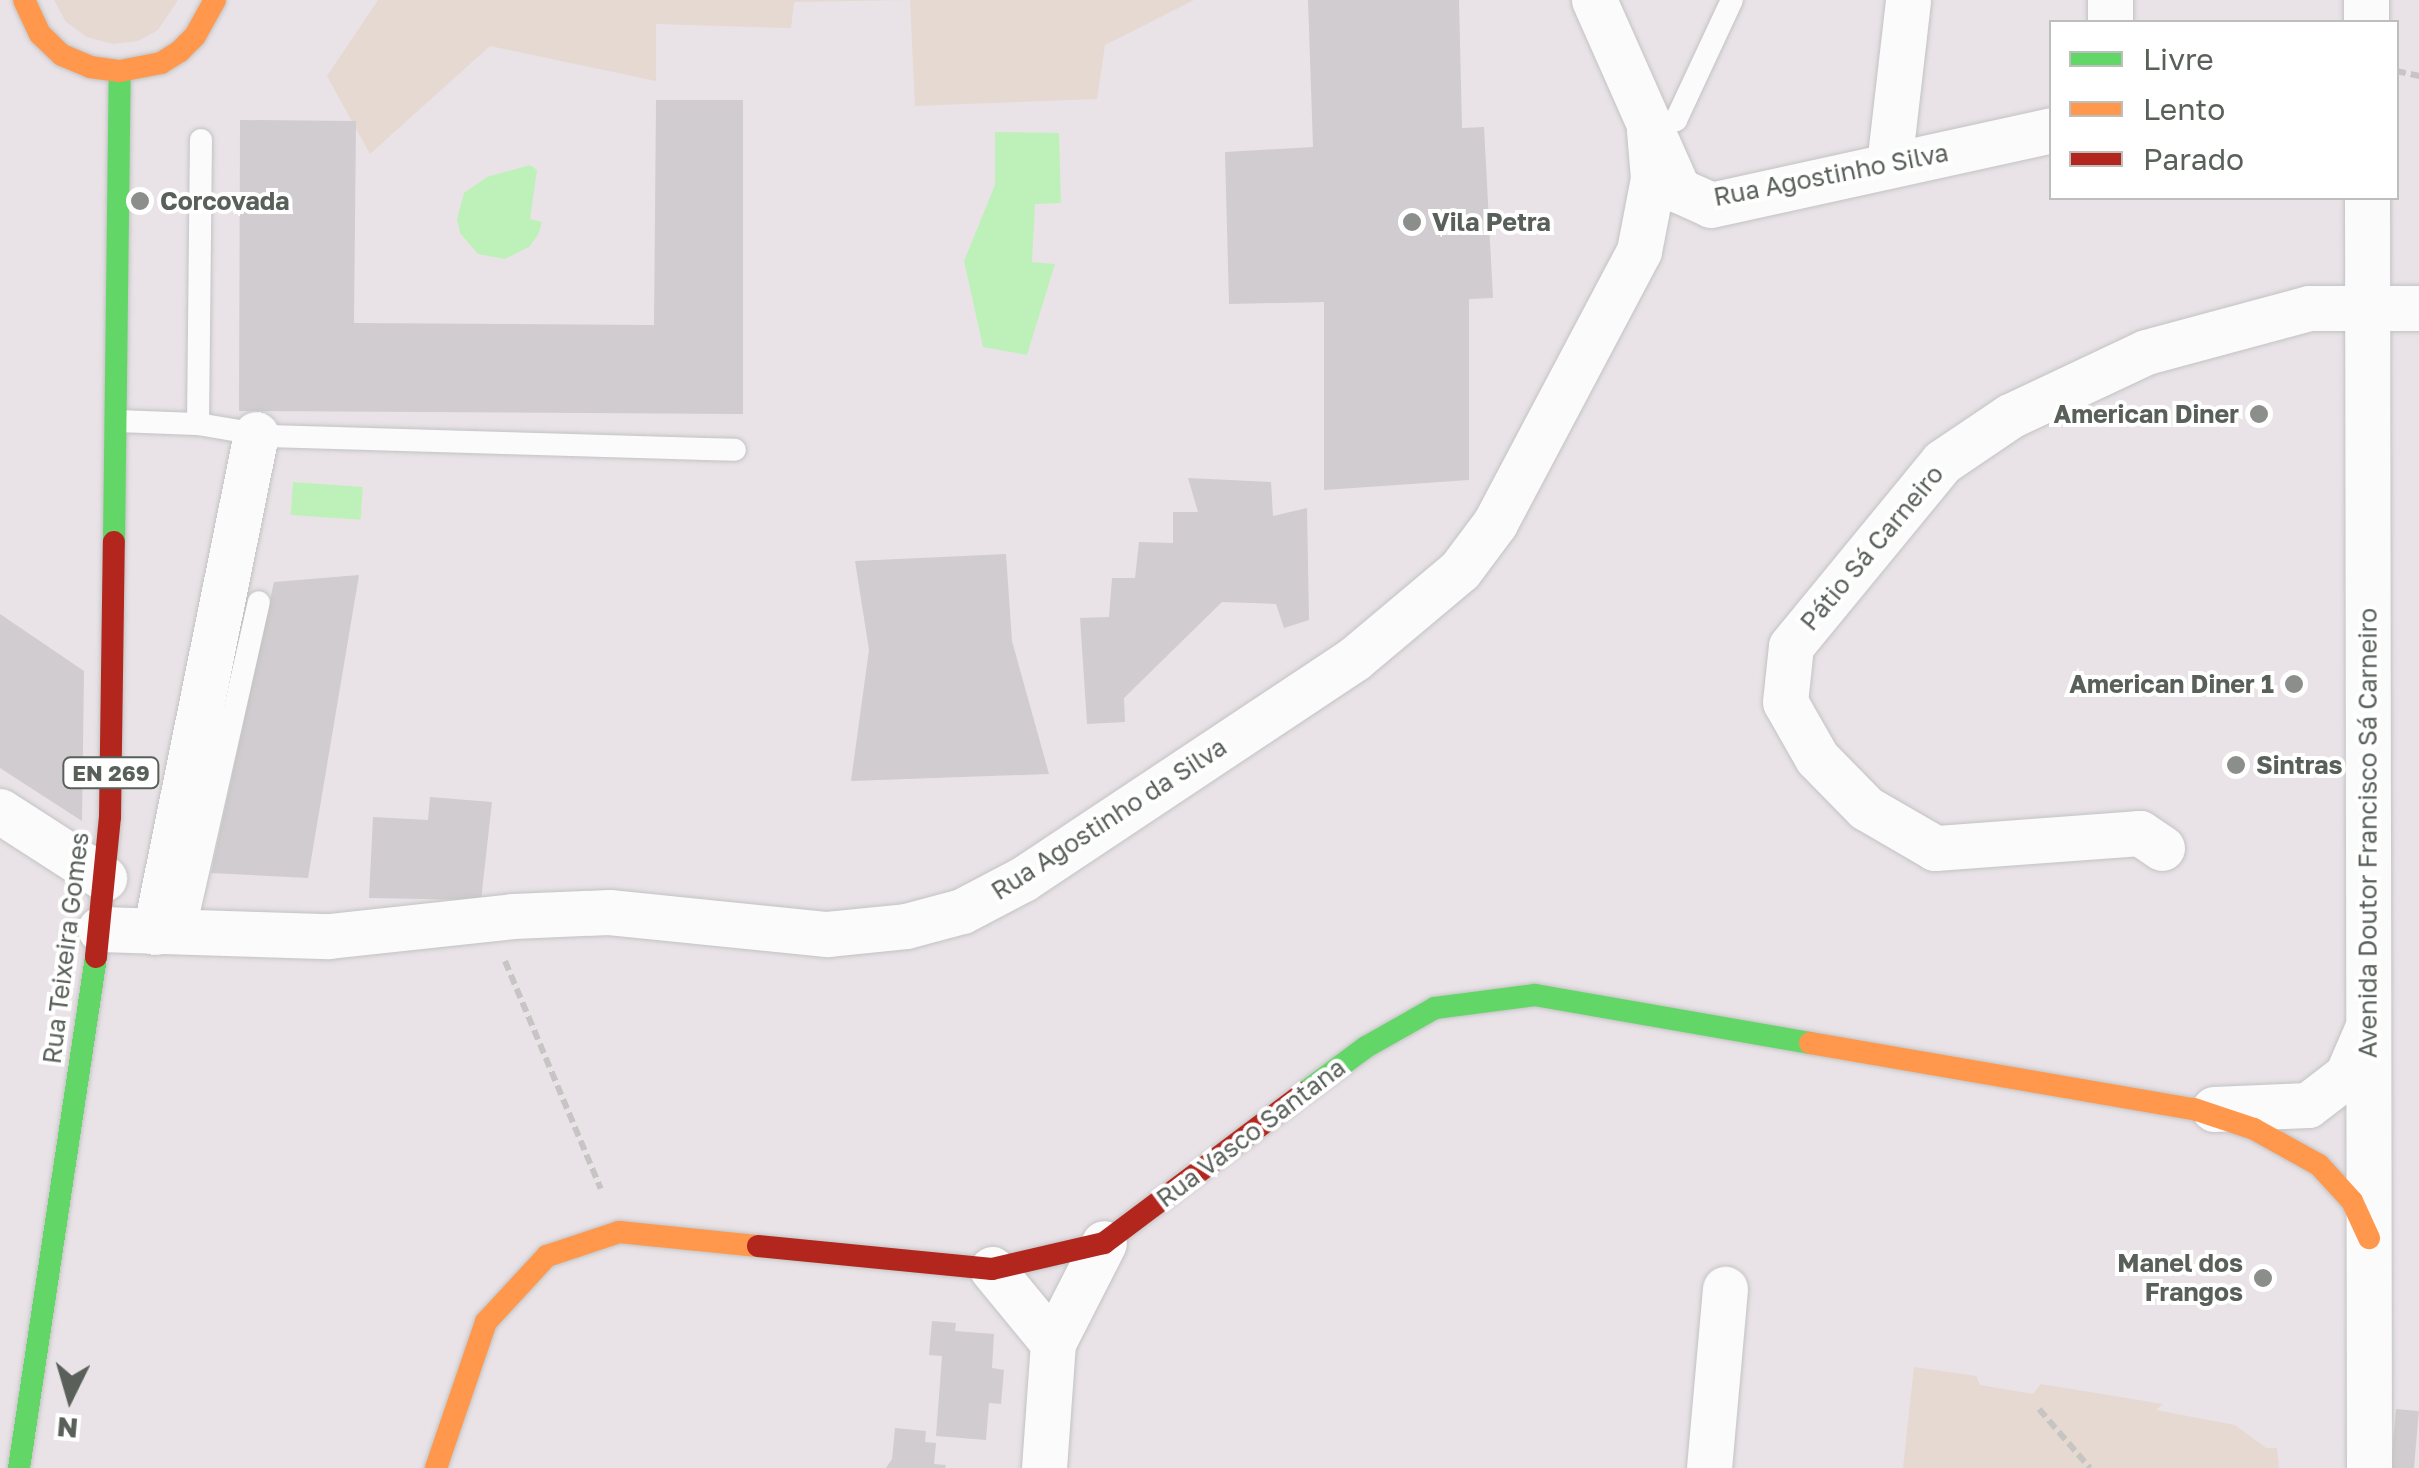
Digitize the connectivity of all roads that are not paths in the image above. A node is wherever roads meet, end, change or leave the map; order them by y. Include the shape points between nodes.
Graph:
1 (24, 0) edge
2 (215, 0) edge
3 (1594, 0) edge
4 (1732, 0) edge
5 (1908, 0) edge
6 (120, 71) junction
7 (1649, 130) junction
8 (2049, 131) edge
9 (200, 140) dead end
10 (1888, 164) junction
11 (2367, 200) edge
12 (2368, 305) junction
13 (2419, 308) edge
14 (116, 421) junction
15 (198, 424) junction
16 (256, 434) junction
17 (735, 450) dead end
18 (259, 602) dead end
19 (0, 812) edge
20 (2162, 848) dead end
21 (104, 878) junction
22 (100, 929) junction
23 (169, 933) junction
24 (2368, 1024) junction
25 (2194, 1109) junction
26 (2368, 1238) junction
27 (1104, 1243) junction
28 (992, 1269) junction
29 (1726, 1289) dead end
30 (2369, 1297) junction
31 (1053, 1343) junction
32 (13, 1459) edge
33 (436, 1468) edge
34 (1044, 1468) edge
35 (1709, 1468) edge
36 (2349, 1468) edge
37 (2369, 1468) edge

1 - 6 street via 40,34 62,54
2 - 6 street via 180,51
3 - 7 street, Rua Agostinho Silva
4 - 7 lane via 1676,120
5 - 10 street
6 - 14 street, Rua Teixeira Gomes / EN 269
7 - 10 street, Rua Agostinho Silva via 1678,190 1711,205
7 - 23 street, Rua Agostinho da Silva via 1653,178 1639,251 1495,522 1460,570 1354,660 1023,878 962,910 906,926 827,934 609,912 329,936
8 - 10 street, Rua Agostinho Silva
9 - 15 lane
11 - 12 street, Avenida Doutor Francisco Sá Carneiro
12 - 13 street, Pátio Sá Carneiro
12 - 20 street, Pátio Sá Carneiro via 2309,308 2146,352 2010,416 1942,462 1791,646 1784,702 1817,758 1866,808 1935,848 2140,833
12 - 24 street, Avenida Doutor Francisco Sá Carneiro
14 - 15 lane
14 - 21 street, Rua Teixeira Gomes / EN 269
15 - 16 lane
16 - 17 lane
16 - 23 street
18 - 23 lane
19 - 21 street
21 - 22 street, Rua Teixeira Gomes / EN 269
22 - 23 street, Rua Agostinho da Silva
22 - 32 street, Rua Teixeira Gomes / EN 269
24 - 25 street, Rua Vasco Santana via 2348,1074 2308,1105
24 - 26 street, Avenida Doutor Francisco Sá Carneiro
25 - 26 street, Rua Vasco Santana via 2254,1128 2318,1165 2352,1201
25 - 27 street, Rua Vasco Santana via 1535,994 1434,1008 1366,1047
26 - 30 street, Avenida Doutor Francisco Sá Carneiro
27 - 28 street, Rua Vasco Santana
27 - 31 street
28 - 31 street
28 - 33 street, Rua Vasco Santana via 619,1232 547,1256 486,1322
29 - 35 street
30 - 36 lane via 2350,1338
30 - 37 street, Avenida Doutor Francisco Sá Carneiro
31 - 34 street

